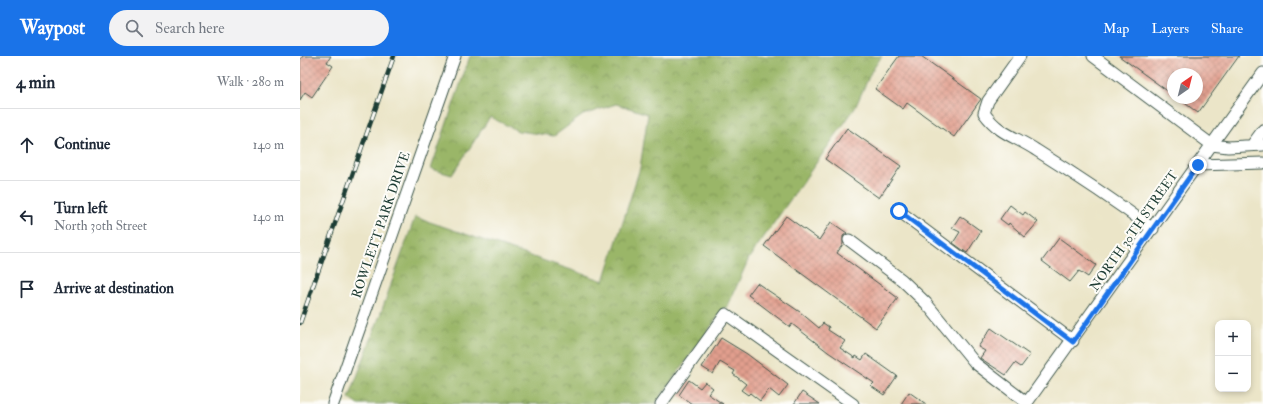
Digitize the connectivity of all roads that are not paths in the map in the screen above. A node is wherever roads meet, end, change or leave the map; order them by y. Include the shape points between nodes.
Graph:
1 (455, 56) edge
2 (1020, 56) edge
3 (1093, 56) edge
4 (1263, 73) edge
5 (1263, 130) edge
6 (1212, 144) junction
7 (1258, 145) edge
8 (1263, 163) edge
9 (1198, 165) junction
10 (899, 211) dead end
11 (1152, 229) junction
12 (849, 240) dead end
13 (1073, 342) junction
14 (333, 404) edge
15 (661, 404) edge
16 (853, 404) edge
17 (1027, 404) edge

1 - 14 street, ROWLETT PARK DRIVE
2 - 11 street via 988,101 984,113 1001,132 1034,148
3 - 6 street
4 - 6 street, NORTH 30TH STREET
5 - 7 street
6 - 7 street
6 - 9 street, NORTH 30TH STREET
8 - 9 street
9 - 11 street, NORTH 30TH STREET
10 - 13 street
11 - 13 street, NORTH 30TH STREET
12 - 17 street via 902,280 926,303 975,363
13 - 17 street, NORTH 30TH STREET
15 - 16 street via 726,314

